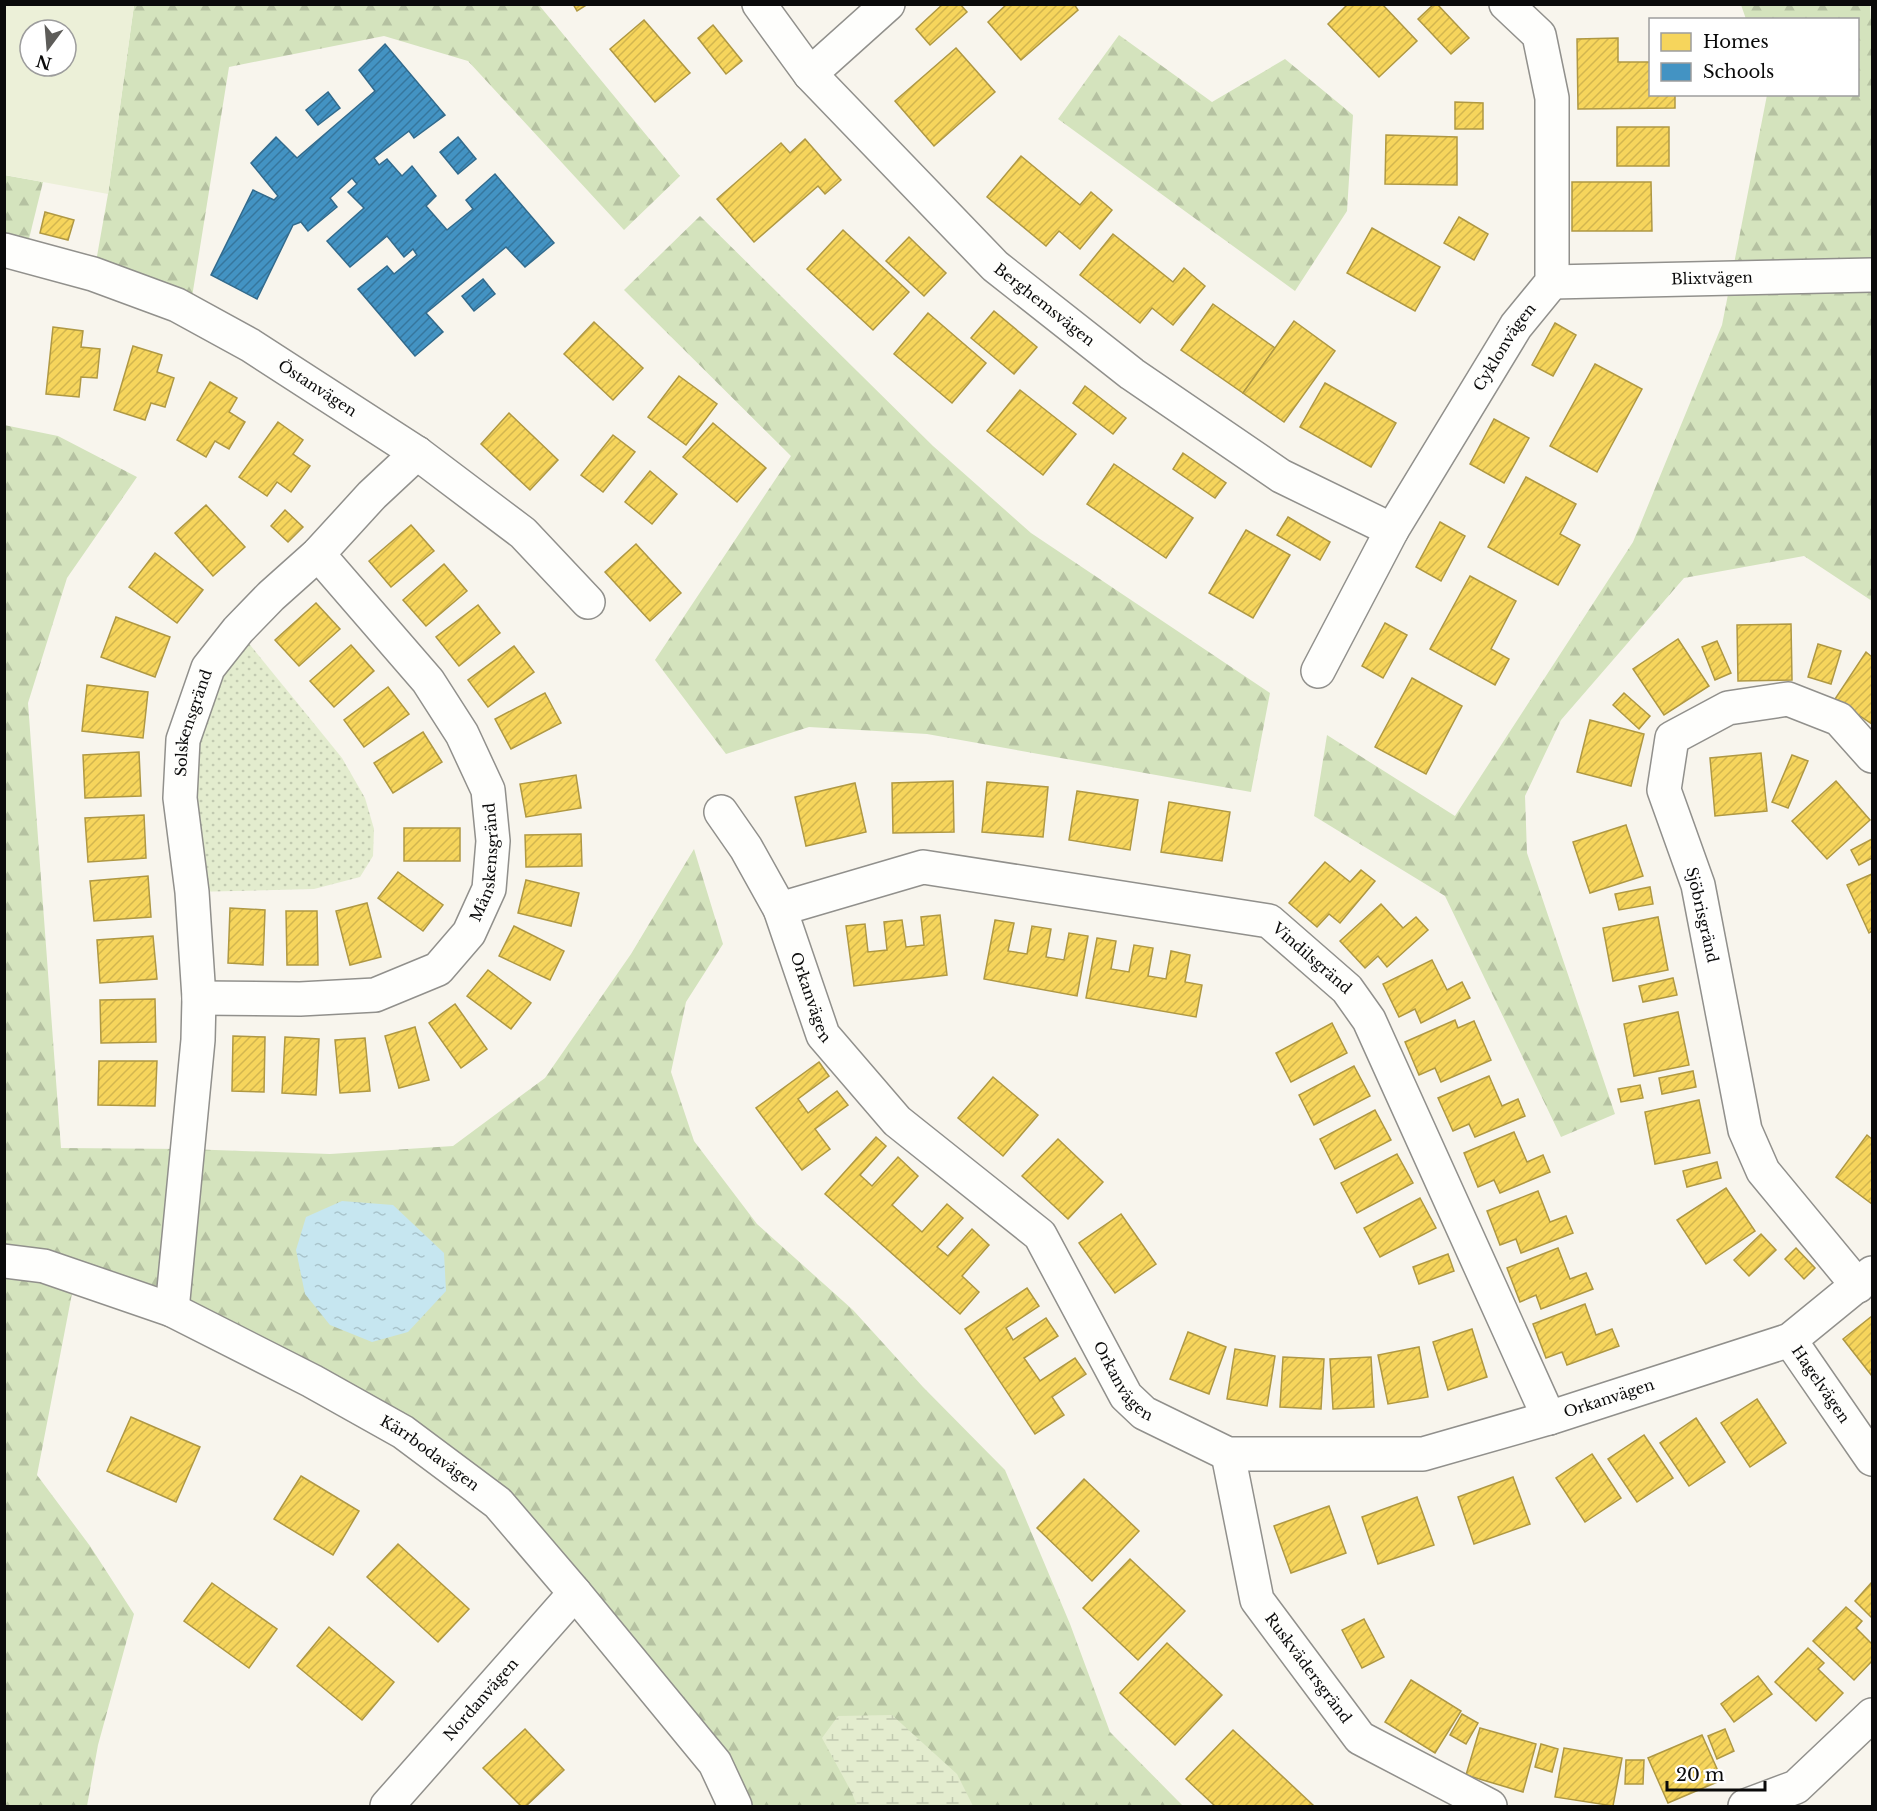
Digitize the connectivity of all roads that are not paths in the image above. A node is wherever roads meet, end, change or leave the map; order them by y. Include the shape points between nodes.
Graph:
1 (759, 4) edge
2 (888, 4) edge
3 (1506, 4) edge
4 (810, 74) junction
5 (4, 250) edge
6 (1872, 275) edge
7 (1552, 282) junction
8 (417, 453) junction
9 (1392, 530) junction
10 (318, 554) junction
11 (588, 602) dead end
12 (1318, 671) dead end
13 (1872, 756) edge
14 (721, 812) dead end
15 (780, 909) junction
16 (199, 998) junction
17 (4, 1261) edge
18 (1865, 1279) edge
19 (172, 1310) junction
20 (1790, 1340) junction
21 (1549, 1418) junction
22 (1228, 1454) junction
23 (1872, 1459) edge
24 (575, 1593) junction
25 (1872, 1715) edge
26 (387, 1806) edge
27 (735, 1806) edge
28 (1490, 1806) edge
29 (1745, 1806) edge

1 - 4 street, Berghemsvägen
2 - 4 street
3 - 7 street via 1539,35 1552,98
4 - 9 street, Berghemsvägen via 995,266 1132,374 1281,476
5 - 8 street, Östanvägen via 93,274 177,305 250,345
6 - 7 street, Blixtvägen
7 - 9 street, Cyklonvägen via 1516,326
8 - 10 street, Solskensgränd
8 - 11 street, Östanvägen via 523,533
9 - 12 street, Cyklonvägen
10 - 16 street, Solskensgränd via 238,630 208,668 183,740 180,798 192,892
10 - 16 street, Månskensgränd via 428,681 462,734 488,789 493,841 489,889 468,933 438,969 375,995
13 - 18 street, Sjöbrisgränd via 1839,719 1788,699 1728,708 1672,738 1664,790 1698,885 1745,1130 1763,1171
14 - 15 street, Orkanvägen
15 - 21 street, Vindilsgränd via 923,867 1269,921 1347,989 1369,1020
15 - 22 street, Orkanvägen via 823,1035 897,1120 1040,1235 1126,1396 1144,1413
16 - 19 street, Solskensgränd
17 - 19 street, Kärrbodavägen via 44,1266
18 - 20 street, Sjöbrisgränd
19 - 24 street, Kärrbodavägen via 403,1432 498,1503
20 - 21 street, Orkanvägen
20 - 23 street, Hagelvägen
21 - 22 street, Orkanvägen via 1423,1454
22 - 28 street, Ruskvädersgränd via 1257,1600 1291,1646 1360,1738
24 - 26 street, Nordanvägen
24 - 27 street, Kärrbodavägen via 715,1763
25 - 29 street via 1796,1787

